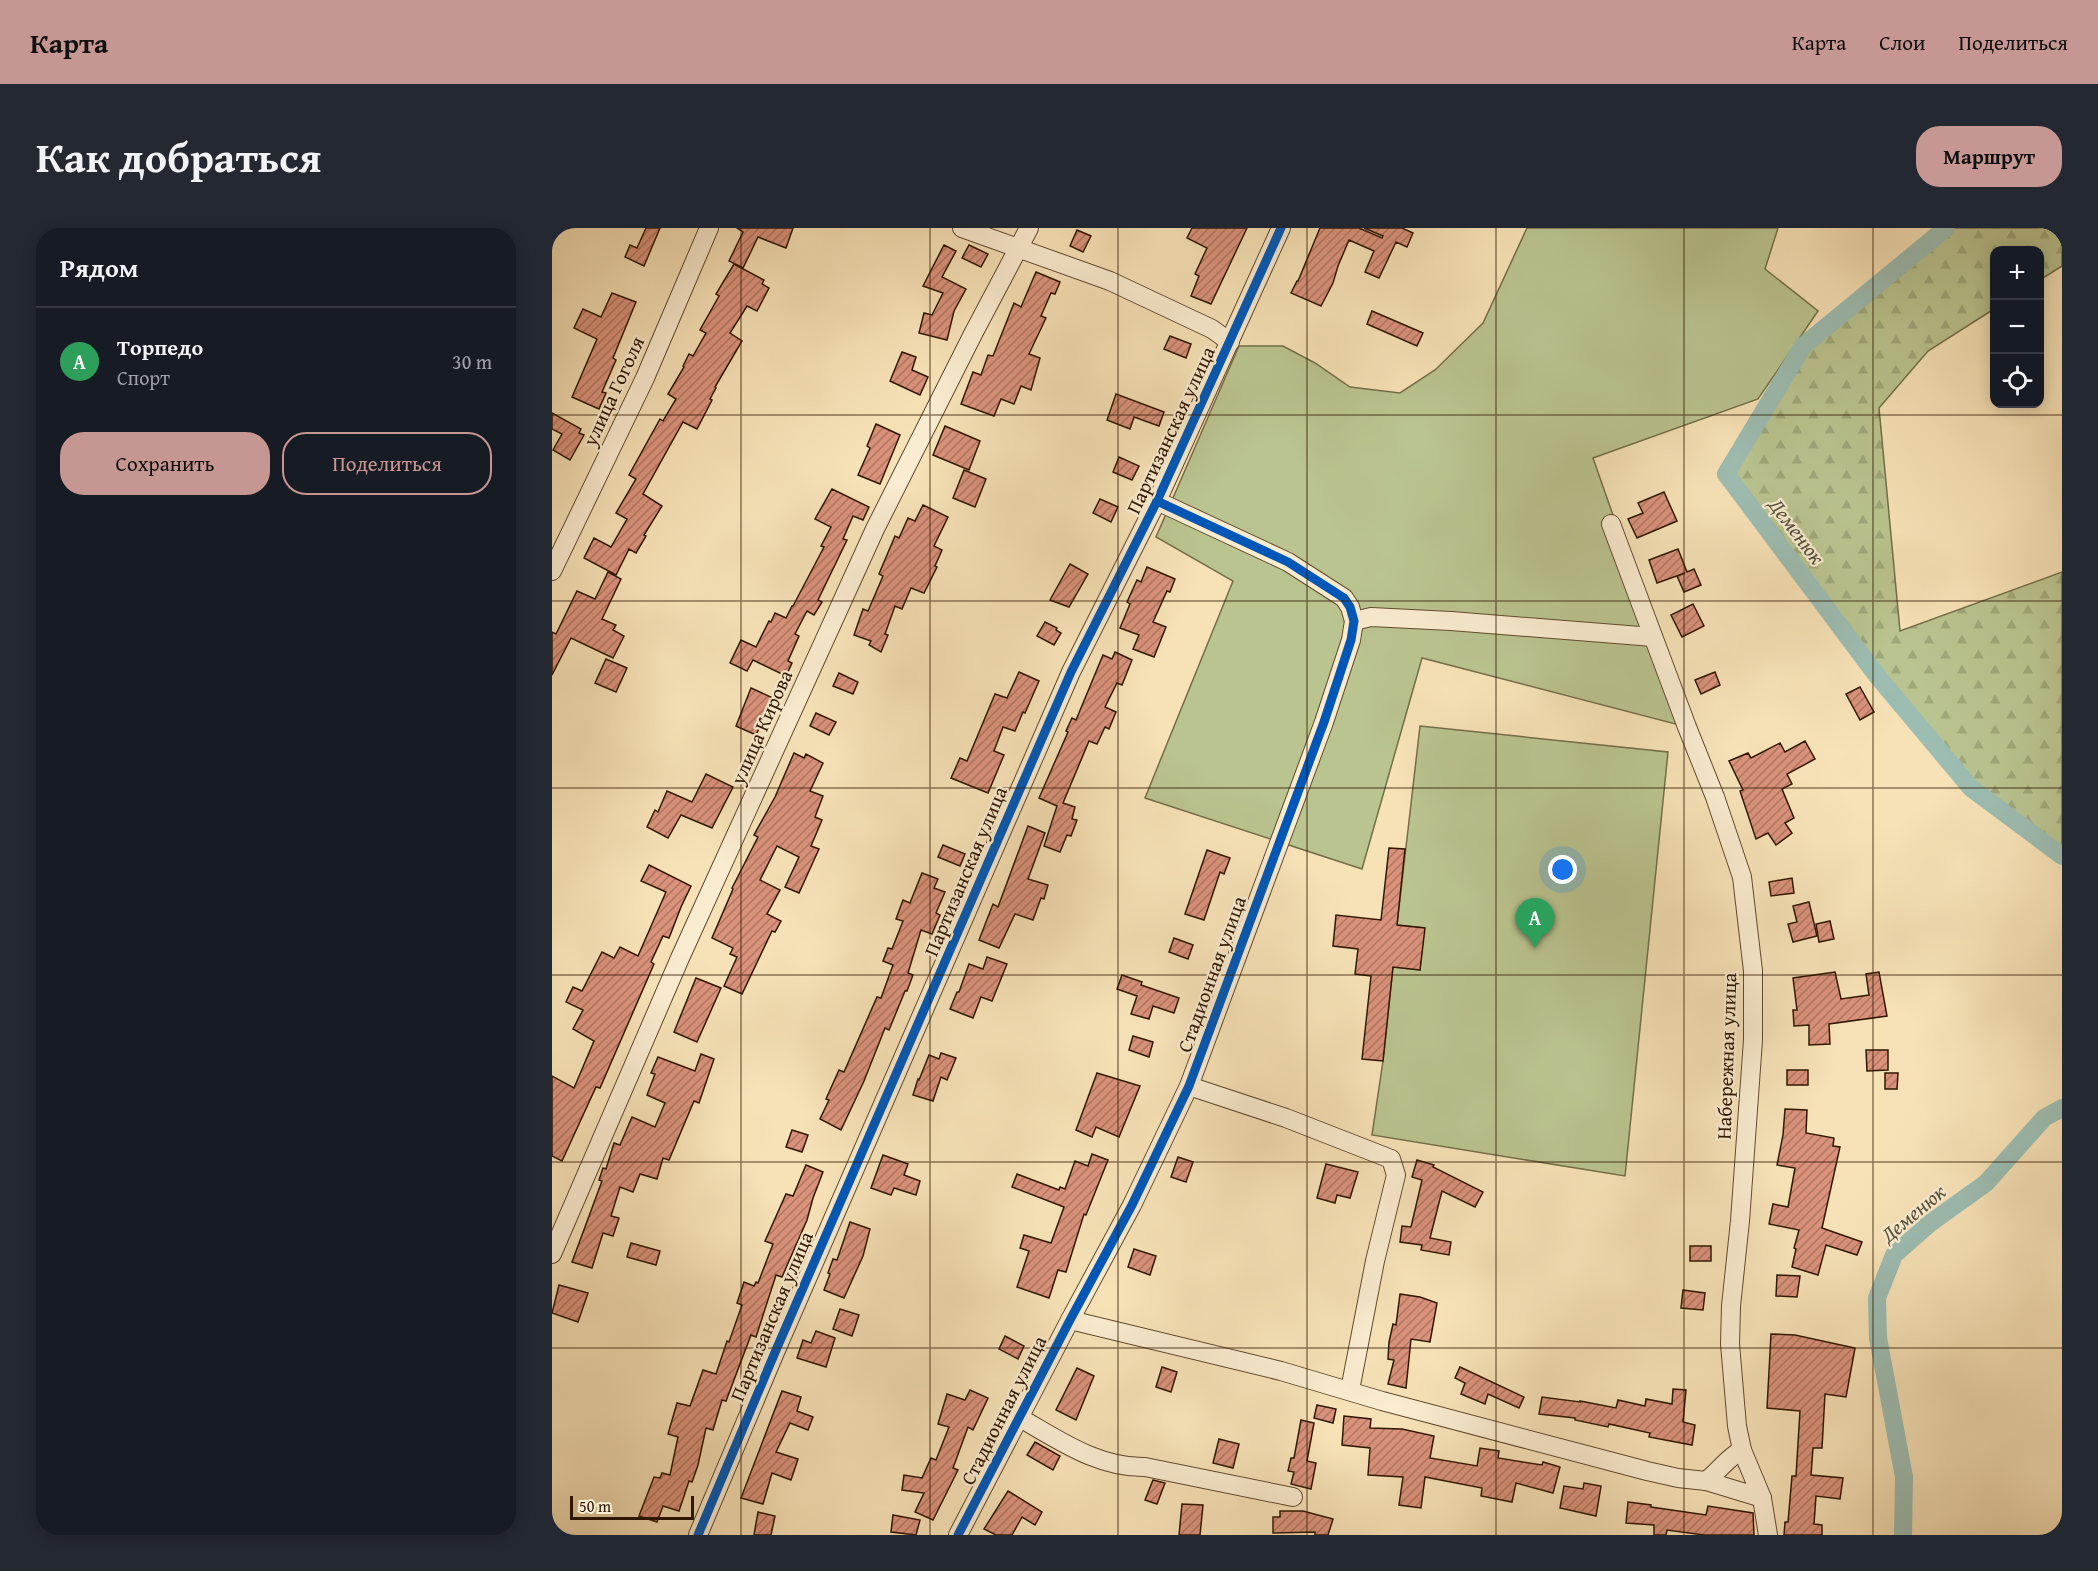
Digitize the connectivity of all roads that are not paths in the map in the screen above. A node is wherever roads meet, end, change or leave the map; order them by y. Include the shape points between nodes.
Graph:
1 (709, 228) edge
2 (962, 228) edge
3 (1029, 228) edge
4 (1281, 228) edge
5 (1020, 247) junction
6 (1230, 342) junction
7 (1157, 501) junction
8 (1611, 524) dead end
9 (552, 571) edge
10 (1354, 621) junction
11 (1653, 637) junction
12 (1189, 1086) junction
13 (552, 1254) edge
14 (1070, 1320) junction
15 (1350, 1390) junction
16 (1020, 1418) junction
17 (1742, 1450) junction
18 (1706, 1481) junction
19 (1293, 1497) dead end
20 (1762, 1498) junction
21 (698, 1535) edge
22 (958, 1535) edge
23 (1768, 1535) edge

1 - 9 street, улица Гоголя via 645,378
2 - 5 street
3 - 5 street, улица Кирова
4 - 6 street, Партизанская улица
5 - 6 street via 1110,281 1212,329
5 - 13 street, улица Кирова via 875,530 680,958
6 - 7 street, Партизанская улица
7 - 10 street via 1288,562 1344,598
7 - 21 street, Партизанская улица via 1071,672
8 - 11 street, Набережная улица
10 - 11 street via 1371,617 1451,621
10 - 12 street, Стадионная улица via 1324,722
11 - 17 street, Набережная улица via 1742,877 1749,930 1753,1040 1730,1344
12 - 14 street, Стадионная улица via 1132,1205
12 - 15 street via 1391,1158 1396,1175
14 - 15 street
14 - 16 street, Стадионная улица
15 - 18 street via 1647,1471
16 - 19 street via 1083,1453 1125,1467 1145,1467
16 - 22 street, Стадионная улица
17 - 18 street
17 - 20 street, Набережная улица
18 - 20 street
20 - 23 street, Набережная улица

